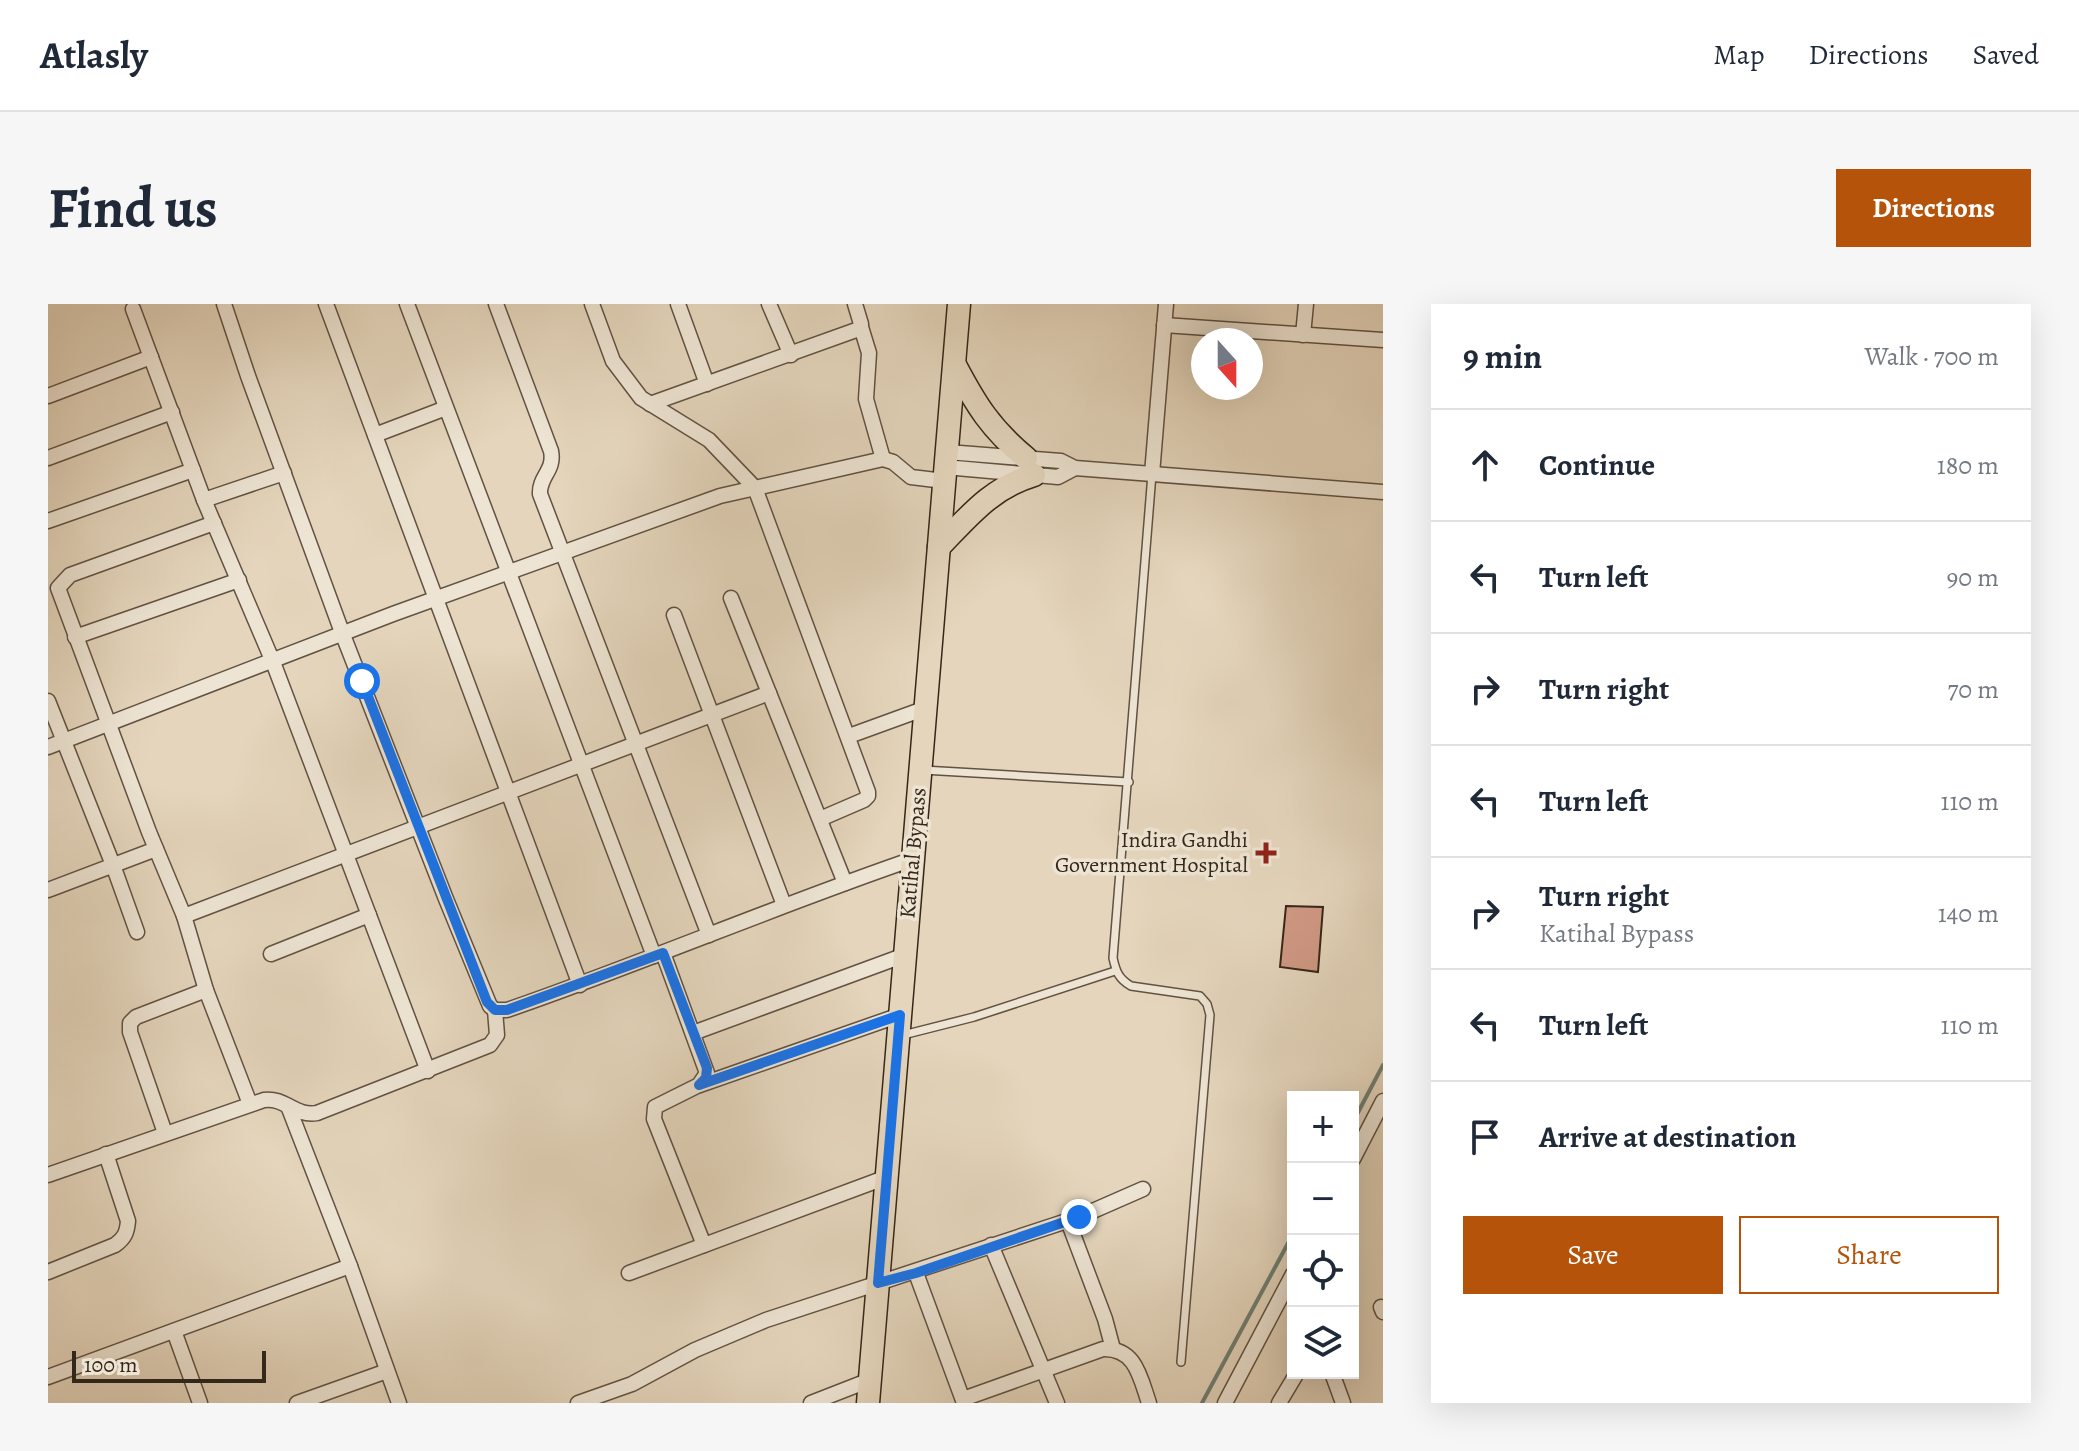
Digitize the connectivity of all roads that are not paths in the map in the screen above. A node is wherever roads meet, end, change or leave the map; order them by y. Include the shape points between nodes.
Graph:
1 (224, 304) edge
2 (326, 304) edge
3 (407, 304) edge
4 (496, 304) edge
5 (592, 304) edge
6 (678, 304) edge
7 (769, 304) edge
8 (855, 304) edge
9 (959, 304) edge
10 (1166, 304) edge
11 (1306, 304) edge
12 (133, 309) dead end
13 (1164, 325) junction
14 (861, 327) junction
15 (1303, 335) junction
16 (1383, 340) edge
17 (791, 355) junction
18 (151, 357) junction
19 (954, 364) junction
20 (707, 384) junction
21 (48, 396) edge
22 (650, 404) junction
23 (446, 408) junction
24 (172, 412) junction
25 (375, 435) junction
26 (48, 458) edge
27 (883, 459) junction
28 (945, 467) junction
29 (1030, 467) junction
30 (193, 470) junction
31 (284, 473) junction
32 (1152, 474) junction
33 (755, 488) junction
34 (1383, 492) edge
35 (204, 500) junction
36 (48, 521) edge
37 (214, 523) junction
38 (939, 547) junction
39 (563, 551) junction
40 (507, 572) junction
41 (239, 580) junction
42 (731, 598) dead end
43 (435, 599) junction
44 (674, 615) dead end
45 (343, 635) junction
46 (75, 637) junction
47 (273, 662) junction
48 (769, 693) junction
49 (48, 701) edge
50 (926, 708) junction
51 (712, 713) junction
52 (108, 725) junction
53 (849, 736) junction
54 (63, 742) junction
55 (634, 743) junction
56 (48, 747) edge
57 (581, 764) junction
58 (921, 770) junction
59 (1129, 782) junction
60 (510, 792) junction
61 (820, 819) junction
62 (418, 827) junction
63 (156, 849) junction
64 (347, 855) junction
65 (913, 859) junction
66 (113, 865) junction
67 (845, 883) junction
68 (48, 890) edge
69 (784, 905) junction
70 (369, 915) junction
71 (184, 916) junction
72 (137, 932) dead end
73 (709, 935) junction
74 (271, 954) dead end
75 (658, 955) junction
76 (905, 955) junction
77 (1115, 971) junction
78 (580, 985) junction
79 (206, 990) junction
80 (495, 1010) junction
81 (899, 1026) junction
82 (693, 1033) junction
83 (428, 1071) junction
84 (699, 1085) junction
85 (250, 1104) junction
86 (288, 1106) junction
87 (1382, 1107) edge
88 (165, 1133) junction
89 (1359, 1148) edge
90 (106, 1154) junction
91 (48, 1175) edge
92 (887, 1177) junction
93 (1143, 1189) dead end
94 (1068, 1221) junction
95 (704, 1245) junction
96 (991, 1245) junction
97 (350, 1266) junction
98 (48, 1272) edge
99 (629, 1273) dead end
100 (916, 1273) junction
101 (878, 1283) junction
102 (1287, 1285) edge
103 (174, 1331) junction
104 (1113, 1349) junction
105 (1181, 1362) dead end
106 (1043, 1370) junction
107 (387, 1371) junction
108 (48, 1377) edge
109 (1293, 1379) edge
110 (1334, 1379) edge
111 (870, 1380) junction
112 (963, 1401) edge
113 (200, 1403) edge
114 (297, 1403) edge
115 (399, 1403) edge
116 (578, 1403) edge
117 (811, 1403) edge
118 (868, 1403) edge
119 (1057, 1403) edge
120 (1149, 1403) edge
121 (1225, 1403) edge
122 (1279, 1403) edge
123 (1343, 1403) edge

1 - 31 street
2 - 25 street
3 - 23 street
4 - 39 street via 551,451 551,466 539,488
5 - 22 street via 613,361
6 - 20 street
7 - 17 street
8 - 14 street
9 - 19 main road, Katihal Bypass
10 - 13 street
11 - 15 street
12 - 18 street
13 - 15 street
13 - 32 street
14 - 17 street
14 - 27 street via 869,353 866,399
15 - 16 street
17 - 20 street
18 - 21 street
18 - 24 street
19 - 28 main road, Katihal Bypass
19 - 29 main road via 980,412
20 - 22 street
22 - 33 street via 709,440
23 - 25 street
23 - 40 street
24 - 26 street
24 - 30 street
25 - 43 street
27 - 28 street via 911,477
27 - 33 street
28 - 29 street
28 - 38 main road, Katihal Bypass
29 - 32 street via 1058,477 1075,468
29 - 38 main road
30 - 35 street
30 - 36 street
31 - 35 street
31 - 45 street
32 - 34 street
32 - 59 lane
33 - 39 street
33 - 53 street
35 - 37 street
37 - 41 street
37 - 46 street via 64,579 59,593
38 - 50 main road, Katihal Bypass
39 - 40 street
39 - 55 street
40 - 43 street
40 - 57 street
41 - 46 street
41 - 47 street
42 - 48 street
43 - 45 street
43 - 60 street
44 - 51 street
45 - 47 street
45 - 62 street
46 - 52 street
47 - 52 street
47 - 64 street
48 - 51 street
48 - 61 street
49 - 54 street
50 - 53 street
50 - 58 main road, Katihal Bypass
51 - 55 street
51 - 69 street
52 - 54 street
52 - 63 street
53 - 61 street via 868,796
54 - 56 street
54 - 66 street
55 - 57 street
55 - 73 street
57 - 60 street
57 - 75 street
58 - 59 lane
58 - 65 main road, Katihal Bypass
59 - 77 lane
60 - 62 street
60 - 78 street
61 - 67 street
62 - 64 street
62 - 80 street via 487,1002
63 - 66 street
63 - 71 street
64 - 70 street
64 - 71 street
65 - 67 street
65 - 76 main road, Katihal Bypass
66 - 68 street
66 - 72 street
67 - 69 street
69 - 73 street
70 - 74 street
70 - 83 street
71 - 79 street
73 - 75 street
75 - 78 street
75 - 82 street
76 - 81 main road, Katihal Bypass
76 - 82 street
77 - 81 lane via 974,1017
77 - 105 lane via 1131,986 1200,996 1210,1015
78 - 80 street
79 - 85 street
79 - 88 street via 130,1023
80 - 83 street via 497,1035 490,1045
81 - 84 street
81 - 92 main road, Katihal Bypass
82 - 84 street via 707,1073
83 - 86 street via 317,1113 303,1114
84 - 95 street via 658,1104 654,1113
85 - 86 street via 271,1099
85 - 88 street
86 - 97 street
87 - 89 street
88 - 90 street
90 - 91 street
90 - 98 street via 128,1221 123,1239
92 - 95 street
92 - 101 main road, Katihal Bypass
93 - 94 street
94 - 96 street
94 - 104 street
95 - 99 street
96 - 100 street
96 - 106 street
97 - 103 street
97 - 107 street
100 - 101 street
100 - 112 street
101 - 111 main road, Katihal Bypass
101 - 116 street via 755,1324 632,1384
102 - 121 street
103 - 108 street
103 - 113 street
104 - 106 street
104 - 120 street via 1135,1362
106 - 112 street
106 - 119 street
107 - 114 street
107 - 115 street
109 - 122 street
110 - 123 street
111 - 117 street
111 - 118 main road, Katihal Bypass

